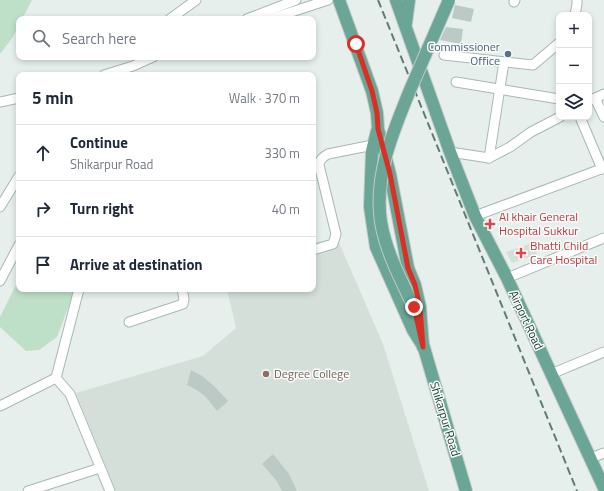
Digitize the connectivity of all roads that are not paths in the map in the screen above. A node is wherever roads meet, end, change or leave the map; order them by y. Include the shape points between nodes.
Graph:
1 (196, 0) edge
2 (296, 0) edge
3 (328, 0) edge
4 (339, 0) edge
5 (396, 0) edge
6 (409, 0) edge
7 (449, 0) edge
8 (577, 0) edge
9 (402, 6) edge
10 (576, 12) edge
11 (174, 16) edge
12 (255, 16) edge
13 (279, 16) edge
14 (406, 25) junction
15 (556, 46) edge
16 (444, 55) dead end
17 (146, 60) edge
18 (504, 62) junction
19 (133, 66) junction
20 (114, 72) edge
21 (130, 72) edge
22 (456, 82) dead end
23 (500, 90) junction
24 (596, 98) edge
25 (16, 99) edge
26 (556, 99) edge
27 (0, 102) edge
28 (604, 117) edge
29 (556, 119) edge
30 (581, 120) edge
31 (378, 129) junction
32 (373, 145) junction
33 (450, 152) junction
34 (488, 158) junction
35 (603, 168) edge
36 (16, 181) edge
37 (0, 207) edge
38 (475, 216) junction
39 (604, 238) edge
40 (316, 249) edge
41 (16, 251) edge
42 (506, 278) junction
43 (0, 281) edge
44 (78, 292) edge
45 (183, 292) edge
46 (129, 322) dead end
47 (423, 347) junction
48 (604, 352) edge
49 (551, 374) junction
50 (56, 378) junction
51 (0, 406) edge
52 (604, 453) edge
53 (591, 458) junction
54 (100, 468) junction
55 (604, 488) edge
56 (28, 491) edge
57 (110, 491) edge
58 (466, 491) edge

1 - 11 street
2 - 12 street
3 - 13 street
4 - 31 main road, Shikarpur Road via 372,91
5 - 9 main road
6 - 14 main road
7 - 47 main road, bridge via 394,130 385,160 379,198 381,222 391,258 414,307
8 - 10 street
9 - 14 main road
14 - 33 main road, Airport Road
15 - 18 street via 535,64
16 - 18 street
17 - 19 street
18 - 23 street
19 - 20 street
19 - 21 street
22 - 23 street
23 - 26 street
23 - 34 street
24 - 28 street
25 - 27 street
29 - 34 street
30 - 35 street
31 - 32 main road, Shikarpur Road
31 - 47 main road, Shikarpur Road via 390,174 408,268 420,307
32 - 40 street via 328,154 320,162 336,234 333,244
32 - 47 main road, Shikarpur Road via 370,207 376,248
33 - 34 street
33 - 38 main road, Airport Road
35 - 38 street
36 - 37 street
38 - 42 main road, Airport Road
39 - 42 street
41 - 43 street
42 - 49 main road, Airport Road
44 - 50 street
45 - 46 street via 183,304
47 - 58 main road, Shikarpur Road
48 - 49 street
49 - 53 main road, Airport Road
50 - 51 street
50 - 54 street via 70,394
52 - 53 street
53 - 55 main road, Airport Road
54 - 56 street
54 - 57 street

